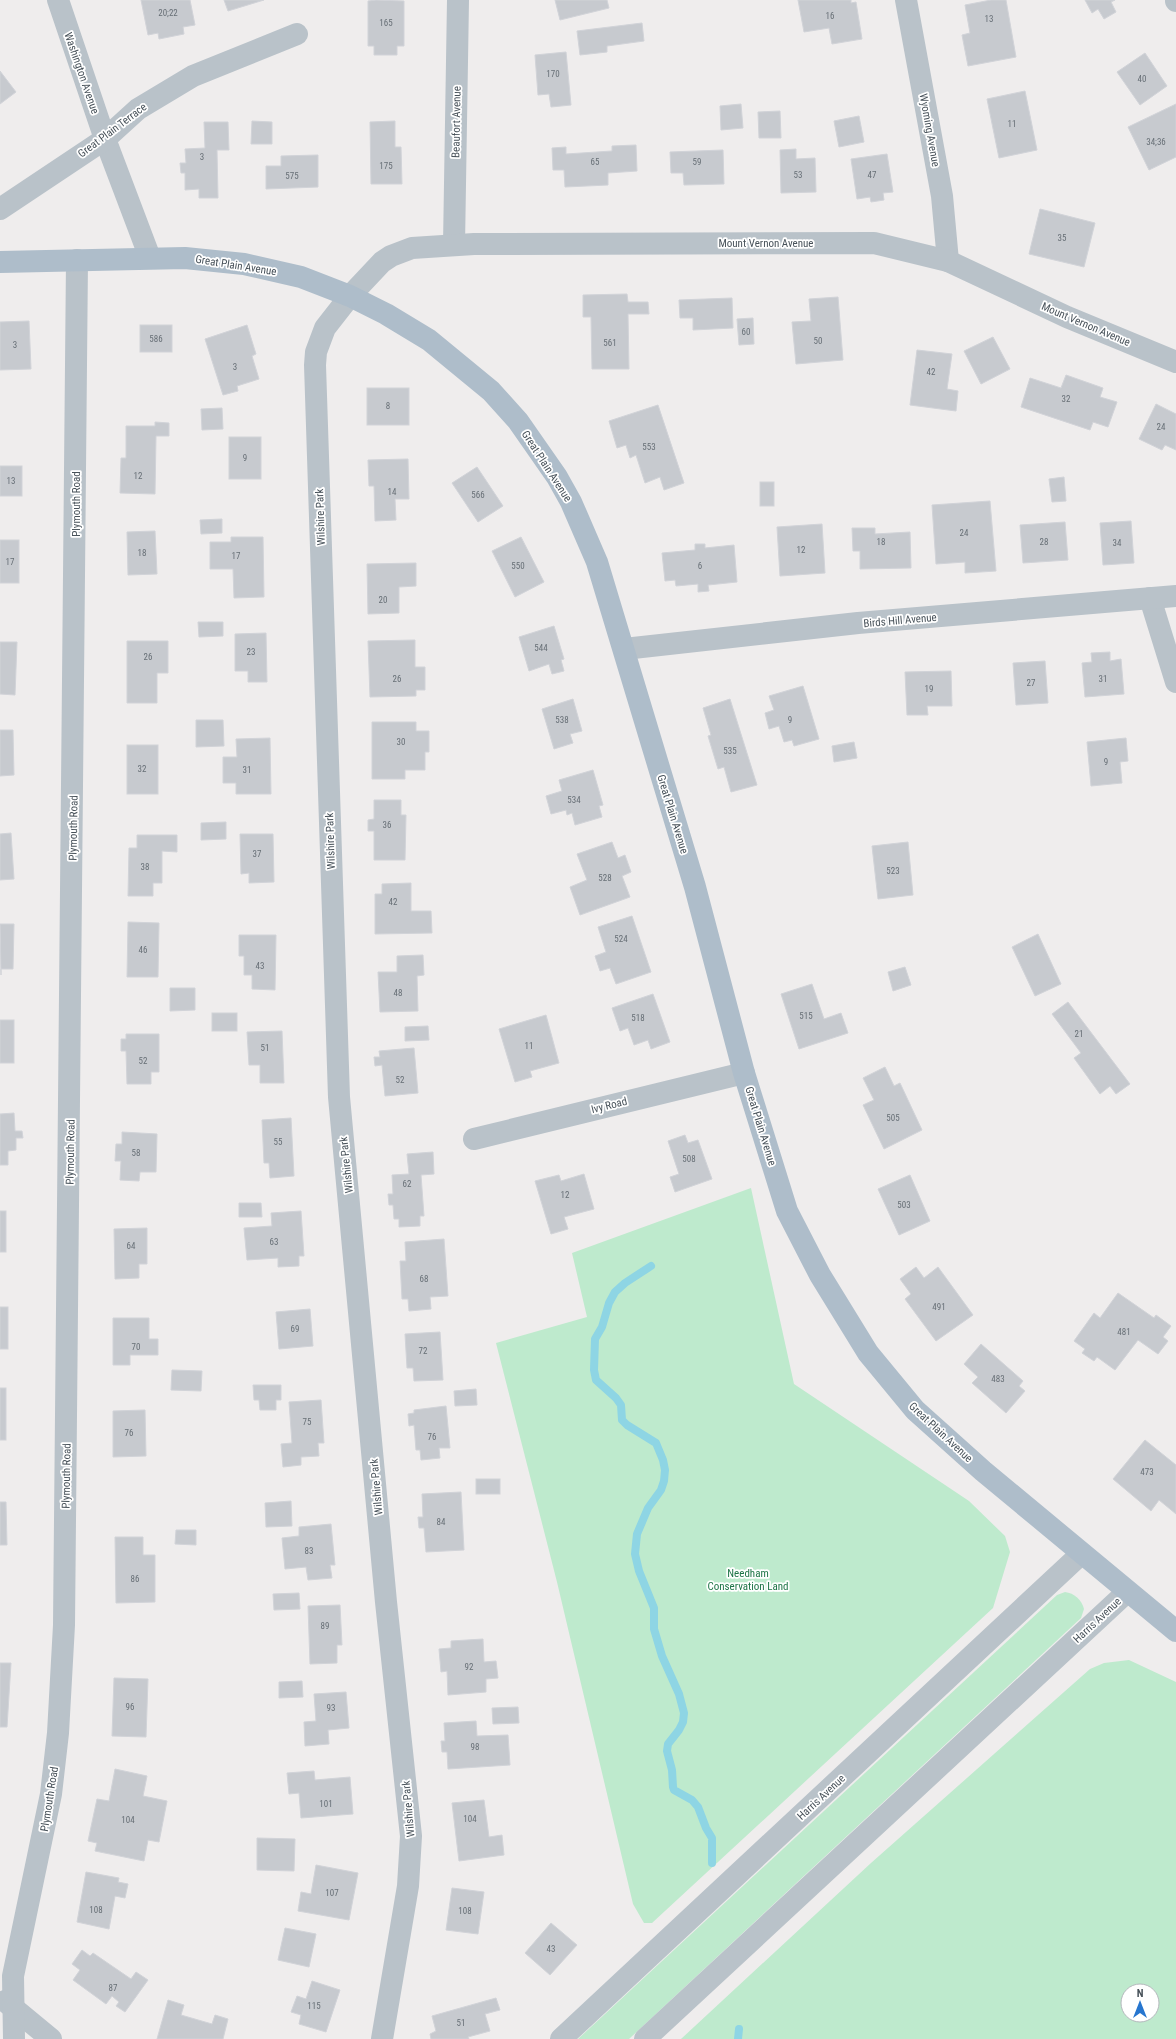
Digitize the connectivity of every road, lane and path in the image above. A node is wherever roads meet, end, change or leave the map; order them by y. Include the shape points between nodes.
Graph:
1 (58, 0) edge
2 (458, 0) edge
3 (906, 0) edge
4 (297, 34) dead end
5 (105, 139) junction
6 (0, 209) edge
7 (454, 245) junction
8 (150, 258) junction
9 (77, 260) junction
10 (948, 261) junction
11 (0, 262) edge
12 (350, 296) junction
13 (1176, 362) edge
14 (1176, 596) edge
15 (1150, 598) junction
16 (624, 649) junction
17 (1176, 682) edge
18 (744, 1073) junction
19 (474, 1139) dead end
20 (1082, 1554) junction
21 (1127, 1592) junction
22 (1176, 1631) edge
23 (6, 2002) edge
24 (14, 2039) edge
25 (50, 2039) edge
26 (382, 2039) edge
27 (561, 2039) edge
28 (645, 2039) edge

1 - 5 street, Washington Avenue
2 - 7 street, Beaufort Avenue
3 - 10 street, Wyoming Avenue via 942,196
4 - 5 street, Great Plain Terrace via 193,76 138,110
5 - 6 street, Great Plain Terrace
5 - 8 street, Washington Avenue
7 - 10 street, Mount Vernon Avenue via 874,243
7 - 12 street, Mount Vernon Avenue via 412,248 391,256 374,269
8 - 9 main road, Great Plain Avenue
8 - 12 main road, Great Plain Avenue via 185,258 244,264 301,278
9 - 11 main road, Great Plain Avenue
9 - 23 street, Plymouth Road via 64,1625 55,1766 41,1846
10 - 13 street, Mount Vernon Avenue via 1067,317
12 - 16 main road, Great Plain Avenue via 410,327 435,344 491,391 518,421 557,477 581,523
12 - 26 street, Wilshire Park via 324,328 316,352 315,365 339,1097 386,1602 411,1836 408,1886
14 - 15 street, Birds Hill Avenue
15 - 16 street, Birds Hill Avenue via 858,623
15 - 17 street
16 - 18 main road, Great Plain Avenue via 695,887
18 - 19 street, Ivy Road
18 - 20 main road, Great Plain Avenue via 790,1220 868,1353 915,1410
20 - 21 main road, Great Plain Avenue
20 - 27 street, Harris Avenue
21 - 22 main road, Great Plain Avenue
21 - 28 street, Harris Avenue
23 - 24 street, Plymouth Road
23 - 25 street

